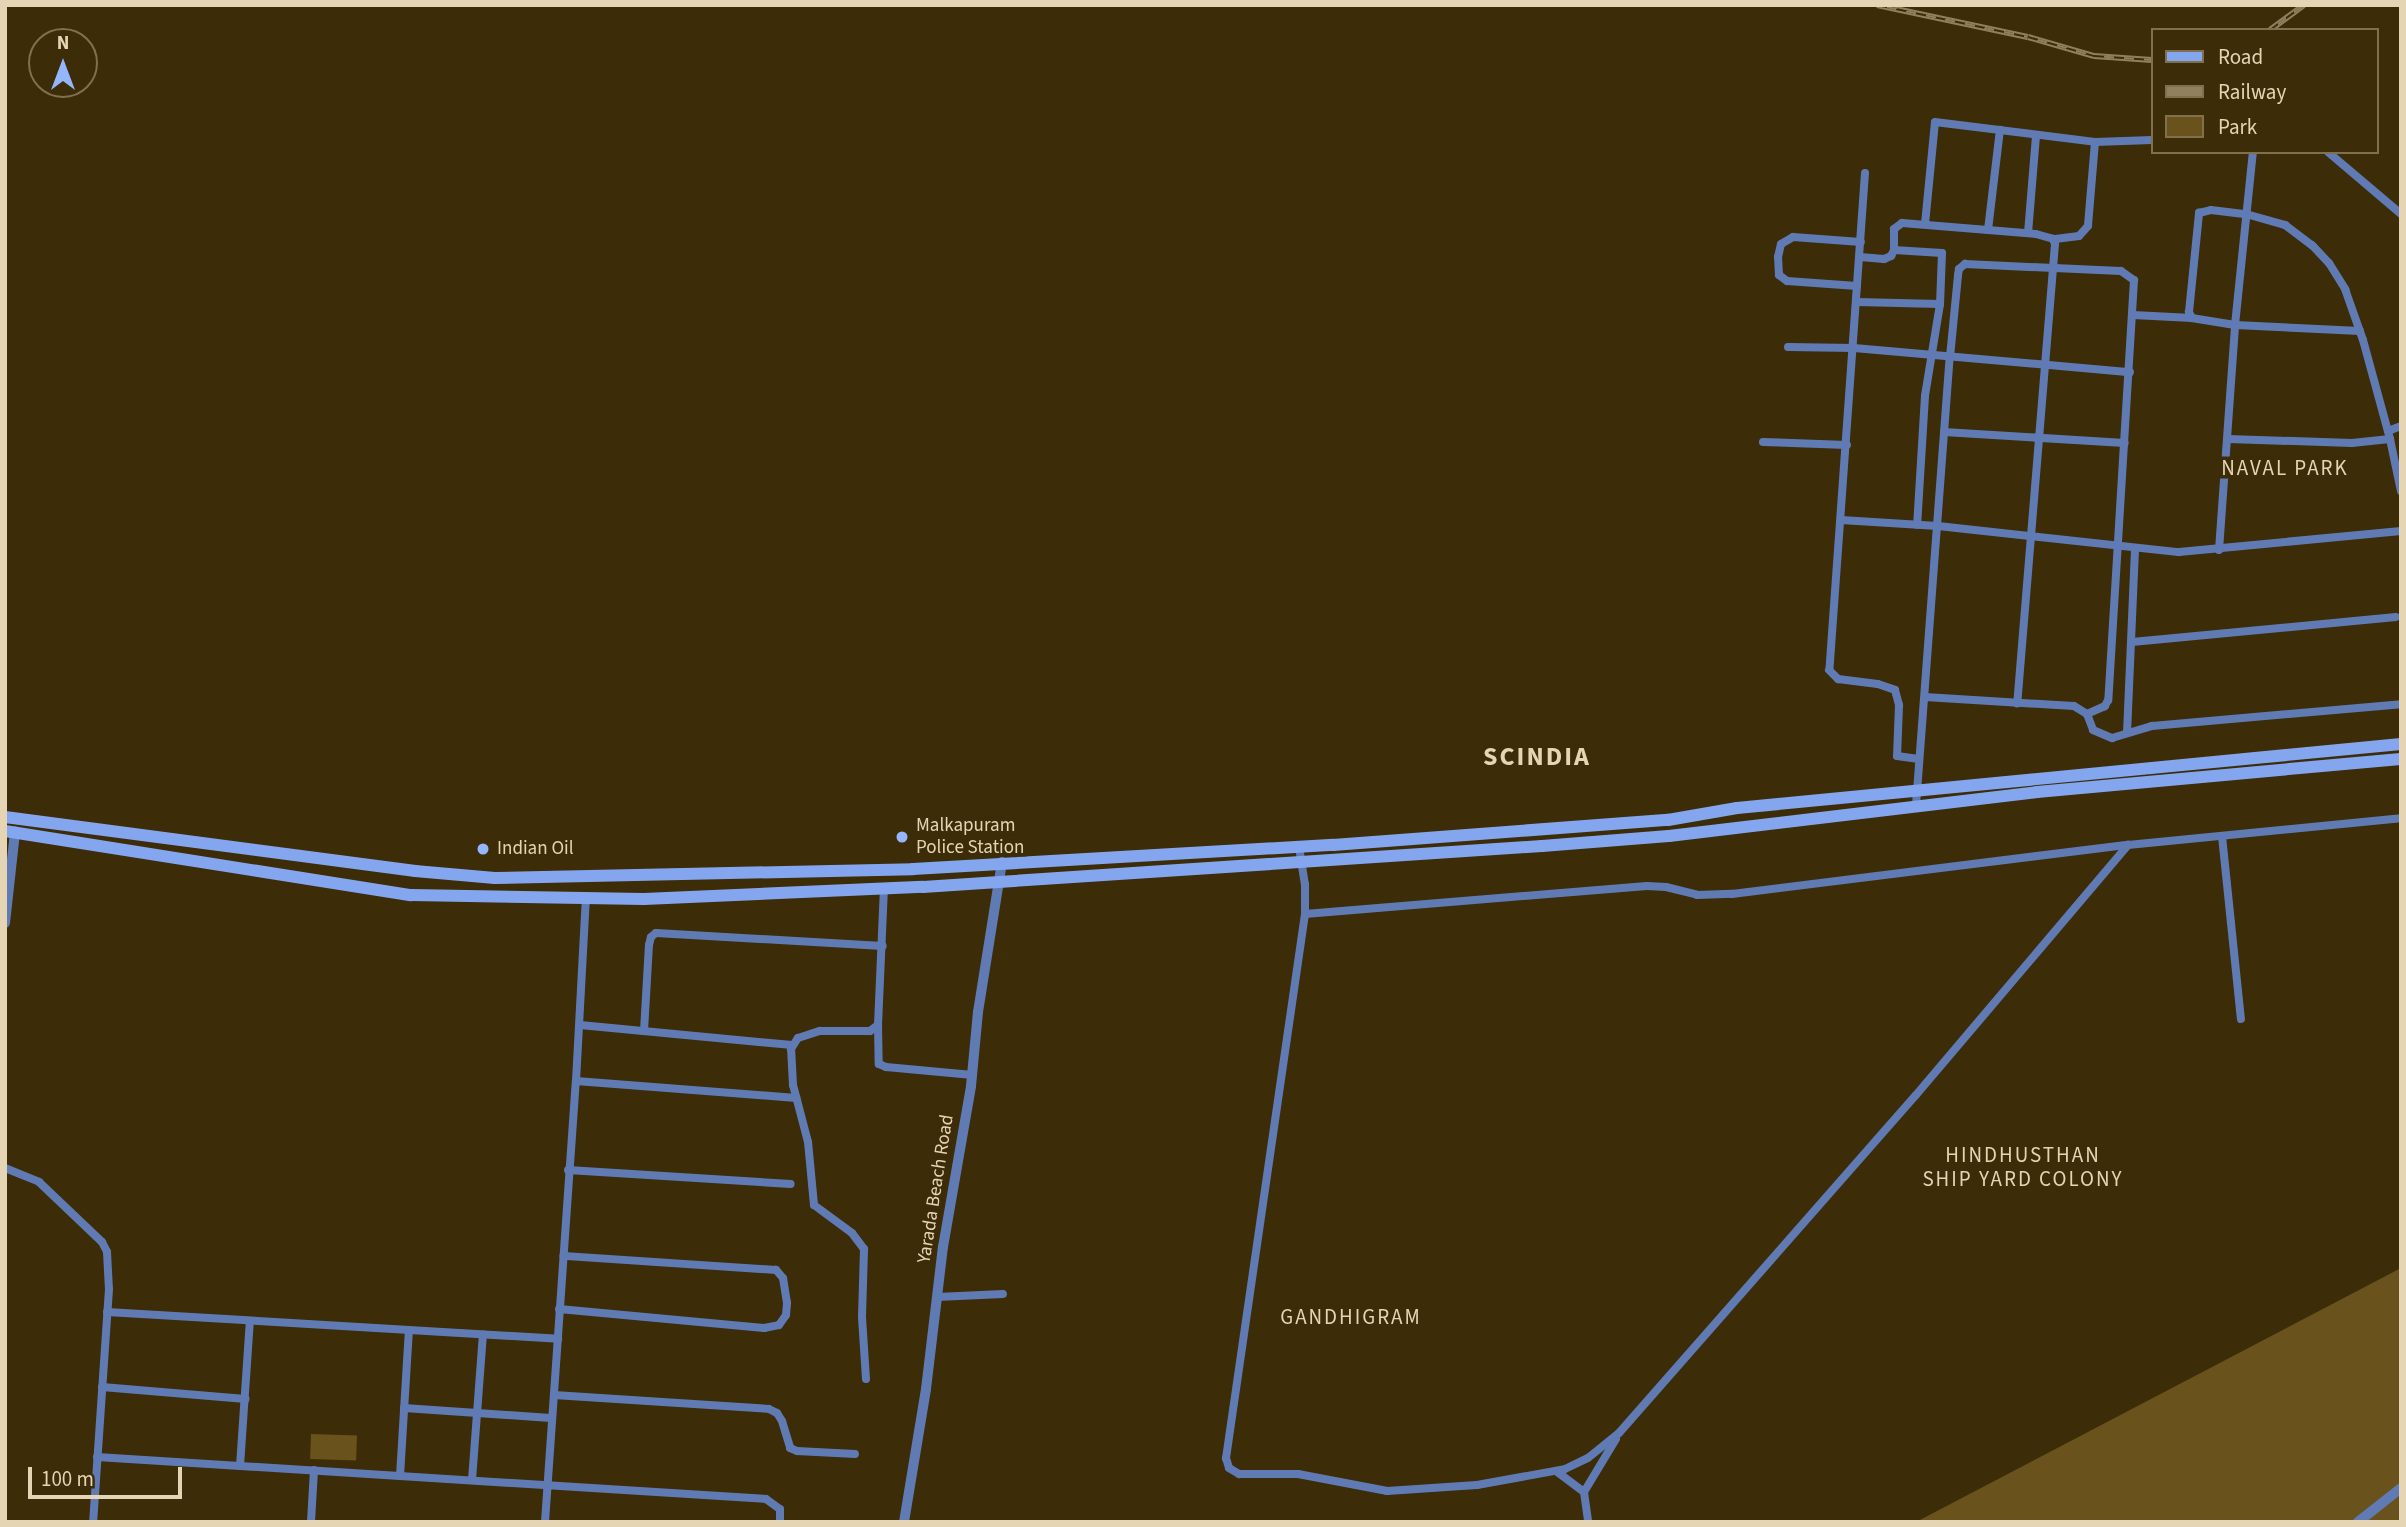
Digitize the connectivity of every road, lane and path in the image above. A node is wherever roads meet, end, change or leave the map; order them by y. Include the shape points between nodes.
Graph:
1 (2000, 130) junction
2 (2036, 135) junction
3 (2150, 141) edge
4 (2095, 142) junction
5 (2253, 154) edge
6 (2330, 154) edge
7 (1866, 173) dead end
8 (2246, 214) junction
9 (2401, 214) edge
10 (1925, 224) junction
11 (1988, 230) junction
12 (2028, 233) junction
13 (2053, 239) junction
14 (1861, 242) junction
15 (1894, 250) junction
16 (1860, 257) junction
17 (2053, 269) junction
18 (1857, 286) junction
19 (1856, 302) junction
20 (1940, 304) junction
21 (2133, 315) junction
22 (2192, 318) junction
23 (2235, 325) junction
24 (2360, 331) junction
25 (1788, 347) dead end
26 (1854, 348) junction
27 (1932, 354) junction
28 (1950, 357) junction
29 (2045, 365) junction
30 (2130, 372) junction
31 (2401, 426) edge
32 (1944, 432) junction
33 (2389, 435) junction
34 (2039, 438) junction
35 (2228, 439) junction
36 (1763, 442) dead end
37 (2125, 443) junction
38 (1847, 445) junction
39 (2401, 492) edge
40 (1841, 520) junction
41 (1917, 525) junction
42 (1938, 526) junction
43 (2401, 531) edge
44 (2030, 536) junction
45 (2118, 547) junction
46 (2134, 550) junction
47 (2219, 550) junction
48 (2396, 617) dead end
49 (2132, 642) junction
50 (1925, 697) junction
51 (2017, 703) junction
52 (2401, 705) edge
53 (2087, 714) junction
54 (2127, 733) junction
55 (2401, 744) edge
56 (1919, 759) junction
57 (2401, 759) edge
58 (1917, 790) junction
59 (1916, 805) junction
60 (5, 817) edge
61 (2401, 818) edge
62 (10, 832) edge
63 (2222, 836) junction
64 (1398, 839) junction
65 (2128, 845) junction
66 (1299, 847) junction
67 (1399, 855) junction
68 (1002, 862) junction
69 (1303, 864) junction
70 (1002, 880) junction
71 (884, 888) junction
72 (586, 899) junction
73 (1305, 914) junction
74 (5, 923) edge
75 (883, 946) junction
76 (2241, 1019) dead end
77 (580, 1025) junction
78 (878, 1025) junction
79 (644, 1031) junction
80 (792, 1045) junction
81 (973, 1075) junction
82 (576, 1082) junction
83 (796, 1098) junction
84 (5, 1168) edge
85 (568, 1170) junction
86 (790, 1184) dead end
87 (563, 1256) junction
88 (1003, 1294) dead end
89 (937, 1297) junction
90 (559, 1309) junction
91 (107, 1312) junction
92 (250, 1321) junction
93 (409, 1330) junction
94 (483, 1334) junction
95 (558, 1339) junction
96 (866, 1379) dead end
97 (102, 1387) junction
98 (554, 1395) junction
99 (245, 1399) junction
100 (404, 1408) junction
101 (477, 1413) junction
102 (551, 1418) junction
103 (1619, 1433) junction
104 (855, 1454) dead end
105 (97, 1457) junction
106 (240, 1466) junction
107 (314, 1471) junction
108 (1556, 1471) junction
109 (400, 1476) junction
110 (472, 1480) junction
111 (547, 1485) junction
112 (2401, 1488) edge
113 (1584, 1492) junction
114 (93, 1522) edge
115 (311, 1522) edge
116 (545, 1522) edge
117 (780, 1522) edge
118 (904, 1522) edge
119 (1588, 1522) edge
120 (2358, 1522) edge

1 - 2 street
1 - 10 street via 1935,122
1 - 11 street
2 - 4 street
2 - 12 street
3 - 4 street
4 - 13 street via 2088,226 2079,236
5 - 8 street
6 - 9 street
7 - 14 street
8 - 22 street via 2211,209 2199,213
8 - 23 street
8 - 24 street via 2285,225 2312,244 2338,276
10 - 11 street
10 - 15 street via 1897,224
11 - 12 street
12 - 13 street
13 - 17 street
14 - 16 street
14 - 18 street via 1793,237 1781,244 1778,257 1779,275 1787,281
15 - 16 street via 1884,259
15 - 20 street via 1942,253
16 - 18 street
17 - 21 street via 2127,272 2134,280
17 - 28 street via 1965,264 1959,269
17 - 29 street
18 - 19 street
19 - 20 street
19 - 26 street
20 - 27 street
21 - 22 street
21 - 30 street
22 - 23 street
23 - 24 street
23 - 35 street
24 - 33 street
25 - 26 street
26 - 27 street
26 - 38 street
27 - 28 street
27 - 41 street
28 - 29 street
28 - 32 street
29 - 30 street
29 - 34 street
30 - 37 street
31 - 33 street
32 - 34 street
32 - 42 street
33 - 35 street via 2352,443
33 - 39 street
34 - 37 street
34 - 44 street
35 - 47 street
36 - 38 street
37 - 45 street
38 - 40 street
40 - 41 street
40 - 56 street via 1829,670 1838,679 1895,690 1899,705 1897,756
41 - 42 street
42 - 44 street
42 - 50 street
43 - 47 street
44 - 45 street
44 - 51 street
45 - 46 street
45 - 53 street via 2108,701
46 - 47 street
46 - 49 street
48 - 49 street
49 - 54 street
50 - 51 street
50 - 56 street
51 - 53 street via 2074,706
52 - 54 street via 2152,726
53 - 54 street via 2093,730 2101,736
55 - 58 main road
56 - 58 street
57 - 59 main road
58 - 59 street
58 - 64 main road via 1737,808 1668,820
59 - 67 main road via 1670,836
60 - 68 main road via 495,878 903,869
61 - 63 street
62 - 72 main road via 411,895
62 - 74 street
63 - 65 street
63 - 76 street
64 - 66 main road
64 - 67 street
65 - 73 street via 1732,894 1697,895 1647,886
65 - 103 street
66 - 68 main road
66 - 69 street
67 - 69 main road
68 - 70 street, Yarada Beach Road
69 - 70 main road
69 - 73 street
70 - 71 main road
70 - 81 street, Yarada Beach Road via 978,1013
71 - 72 main road
71 - 75 street
72 - 77 street
73 - 108 street via 1226,1458 1229,1468 1239,1474 1298,1474 1387,1491 1445,1489
75 - 78 street
75 - 79 street via 656,933 649,945
77 - 79 street
77 - 82 street
78 - 80 street via 870,1031 820,1031 798,1038
78 - 81 street via 879,1064
79 - 80 street
80 - 83 street
81 - 89 street, Yarada Beach Road
82 - 83 street
82 - 85 street
83 - 96 street via 808,1142 814,1205 852,1233 864,1249
84 - 91 street via 39,1182 102,1242 107,1252
85 - 86 street
85 - 87 street
87 - 90 street
87 - 90 street via 776,1270 783,1278 787,1303 779,1325 764,1328
88 - 89 street
89 - 118 street, Yarada Beach Road
90 - 95 street
91 - 92 street
91 - 97 street
92 - 93 street
92 - 99 street
93 - 94 street
93 - 100 street
94 - 95 street
94 - 101 street
95 - 98 street
97 - 99 street
97 - 105 street
98 - 102 street
98 - 104 street via 769,1409 782,1421 790,1448
99 - 106 street
100 - 101 street
100 - 109 street
101 - 102 street
101 - 110 street
102 - 111 street
103 - 108 street via 1588,1458
103 - 113 street
105 - 106 street
105 - 114 street
106 - 107 street
107 - 109 street
107 - 115 street
108 - 113 street
109 - 110 street
110 - 111 street
111 - 116 street
111 - 117 street via 766,1499 780,1509
112 - 120 street
113 - 119 street

